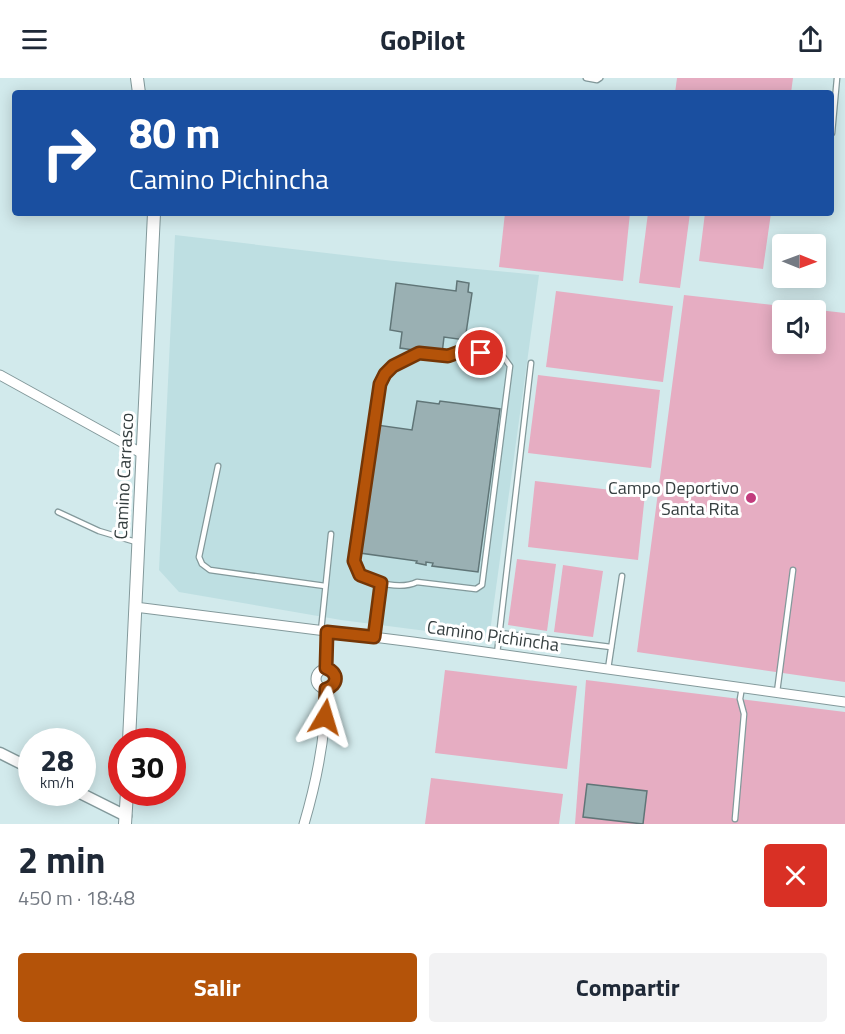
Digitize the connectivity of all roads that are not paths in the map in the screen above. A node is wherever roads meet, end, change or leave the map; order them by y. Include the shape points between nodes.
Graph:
1 (586, 78) edge
2 (600, 78) edge
3 (837, 78) edge
4 (834, 111) edge
5 (154, 216) edge
6 (531, 363) dead end
7 (0, 375) edge
8 (143, 454) junction
9 (218, 466) dead end
10 (58, 512) dead end
11 (331, 534) dead end
12 (138, 543) junction
13 (793, 570) dead end
14 (622, 576) dead end
15 (381, 583) junction
16 (325, 586) junction
17 (135, 607) junction
18 (324, 631) junction
19 (500, 633) junction
20 (374, 637) junction
21 (612, 646) junction
22 (497, 654) junction
23 (608, 669) junction
24 (742, 687) junction
25 (777, 692) junction
26 (845, 702) edge
27 (130, 728) edge
28 (0, 753) edge
29 (18, 762) edge
30 (96, 802) edge
31 (735, 819) dead end
32 (126, 820) edge
33 (304, 824) edge

1 - 2 lane
3 - 4 lane
5 - 8 main road, Camino Carrasco
6 - 19 lane
7 - 8 street
8 - 12 main road, Camino Carrasco
9 - 16 lane via 199,556 202,564 210,570
10 - 12 lane
11 - 16 lane
12 - 17 main road, Camino Carrasco
13 - 25 lane
14 - 21 lane
15 - 15 lane via 408,586 417,582 476,589 482,585 510,372 502,355 419,353 385,374 378,395 354,561 360,575
15 - 20 lane
16 - 18 lane
17 - 18 street, Camino Pichincha
17 - 27 main road, Camino Carrasco
18 - 20 street, Camino Pichincha
18 - 33 street via 326,668 336,675 336,682 326,689 321,753
19 - 21 lane
19 - 22 lane
20 - 22 street, Camino Pichincha
21 - 23 lane
22 - 23 street, Camino Pichincha
23 - 24 street, Camino Pichincha
24 - 25 street, Camino Pichincha
24 - 31 lane via 744,714
25 - 26 street, Camino Pichincha
28 - 29 street
30 - 32 street

